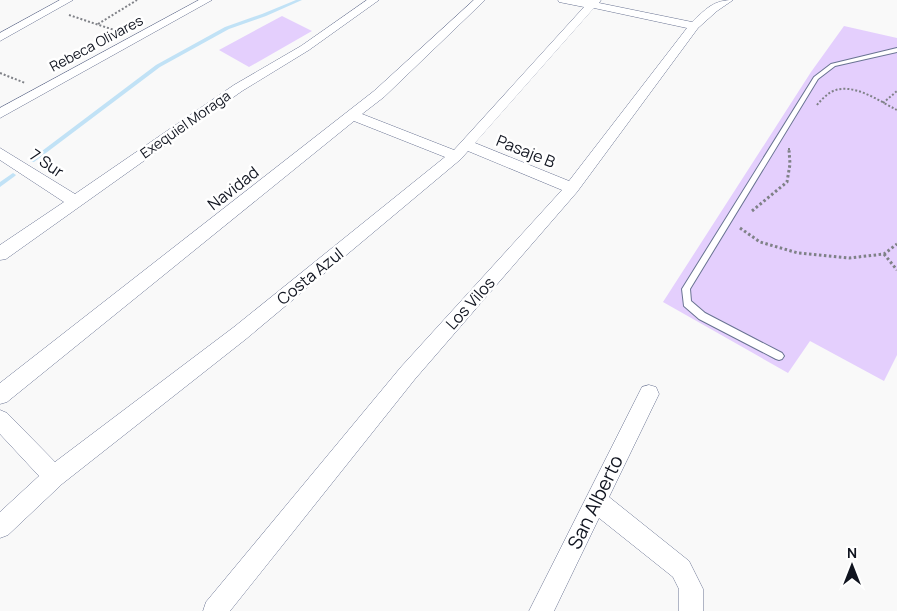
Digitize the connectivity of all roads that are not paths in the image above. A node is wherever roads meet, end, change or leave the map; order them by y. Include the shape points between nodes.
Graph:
1 (68, 0) edge
2 (207, 0) edge
3 (374, 0) edge
4 (480, 0) edge
5 (563, 0) edge
6 (728, 0) edge
7 (594, 3) edge
8 (694, 26) junction
9 (0, 38) edge
10 (897, 50) edge
11 (0, 114) edge
12 (353, 116) junction
13 (461, 151) junction
14 (0, 152) edge
15 (572, 188) junction
16 (75, 202) junction
17 (0, 254) edge
18 (779, 356) dead end
19 (649, 394) dead end
20 (0, 396) edge
21 (0, 420) edge
22 (54, 476) junction
23 (596, 501) junction
24 (0, 526) edge
25 (215, 611) edge
26 (541, 611) edge
27 (691, 611) edge

1 - 9 street
2 - 11 street, Rebeca Olivares
3 - 16 street, Exequiel Moraga via 305,48 238,88
4 - 12 street, Navidad
5 - 7 street
6 - 8 street, Los Vilos
7 - 8 street
7 - 13 street, Costa Azul
8 - 15 street, Los Vilos
10 - 18 lane via 833,64 816,78 686,288 687,303 702,316
12 - 13 street, Pasaje B
12 - 20 street, Navidad
13 - 15 street, Pasaje B
13 - 22 street, Costa Azul via 240,333
14 - 16 street, 7 Sur
15 - 25 street, Los Vilos via 408,373
16 - 17 street, Exequiel Moraga
19 - 23 street, San Alberto
21 - 22 street
22 - 24 street, Costa Azul
23 - 26 street, San Alberto
23 - 27 street via 680,569 691,583

